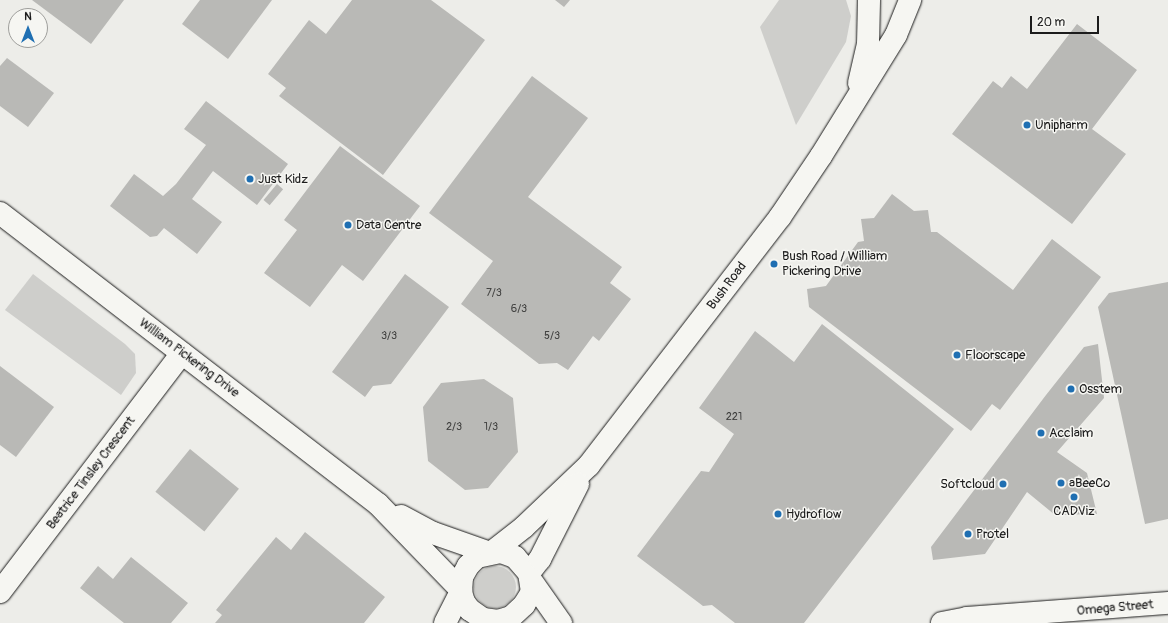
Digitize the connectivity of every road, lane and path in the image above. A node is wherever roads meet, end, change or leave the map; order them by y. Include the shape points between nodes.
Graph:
1 (869, 0) edge
2 (910, 0) edge
3 (856, 99) junction
4 (0, 213) edge
5 (182, 353) junction
6 (589, 466) junction
7 (378, 504) junction
8 (490, 553) junction
9 (531, 578) junction
10 (461, 591) junction
11 (0, 592) edge
12 (1168, 603) edge
13 (501, 622) edge
14 (445, 623) edge
15 (561, 623) edge
16 (942, 623) edge

1 - 3 main road, Bush Road via 868,45
2 - 3 main road, Bush Road via 896,35
3 - 6 main road, Bush Road via 780,217
4 - 5 main road, William Pickering Drive
5 - 7 main road, William Pickering Drive
5 - 11 main road, Beatrice Tinsley Crescent
6 - 8 main road, Bush Road via 524,527
6 - 9 main road, Bush Road
7 - 8 main road, William Pickering Drive via 433,533
7 - 10 main road, William Pickering Drive via 433,557
8 - 9 main road via 501,552 515,557
8 - 10 main road via 477,557 468,566 462,577
9 - 13 main road via 532,592 524,605 512,617
9 - 15 main road
10 - 13 main road via 464,602 474,614 483,619
10 - 14 main road
12 - 16 main road, Omega Street via 967,618

